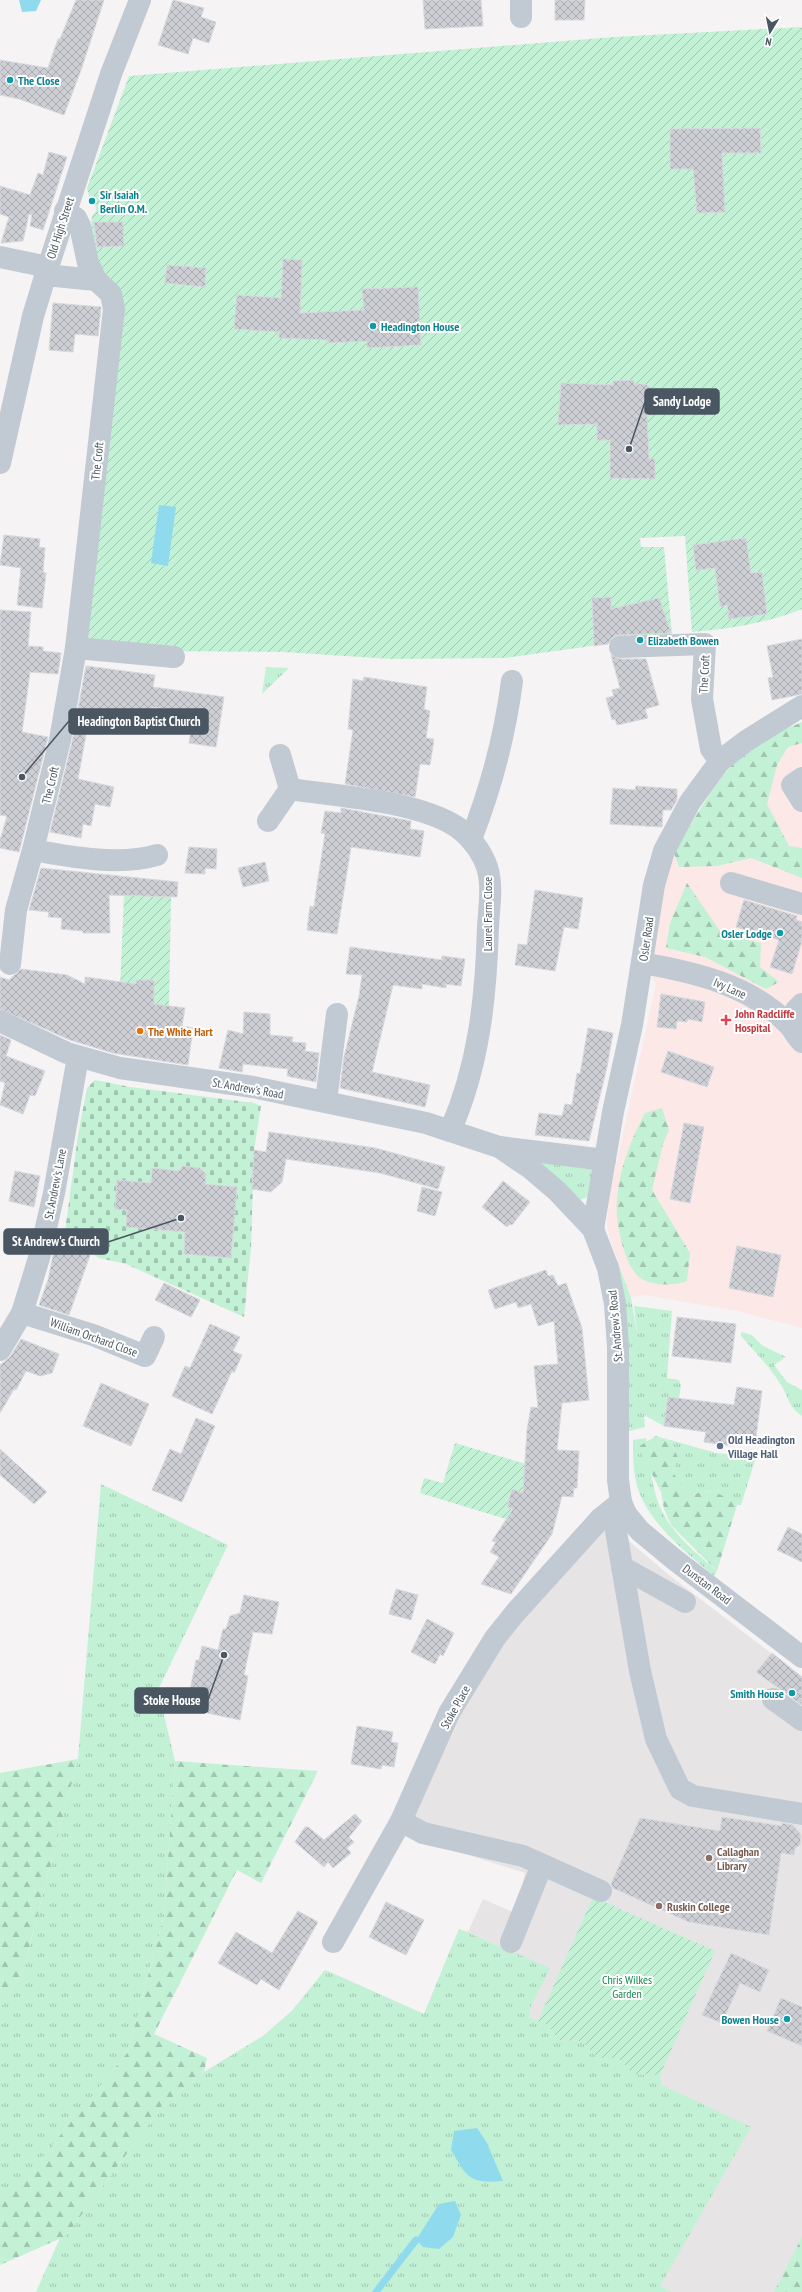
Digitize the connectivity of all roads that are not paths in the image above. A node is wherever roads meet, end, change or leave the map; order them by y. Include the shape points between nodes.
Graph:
1 (140, 0) edge
2 (65, 210) junction
3 (0, 257) edge
4 (47, 271) junction
5 (96, 280) junction
6 (0, 463) edge
7 (620, 647) dead end
8 (76, 648) junction
9 (174, 657) dead end
10 (512, 681) dead end
11 (802, 706) edge
12 (280, 756) dead end
13 (720, 761) junction
14 (802, 778) edge
15 (290, 789) junction
16 (802, 801) edge
17 (268, 821) dead end
18 (471, 839) junction
19 (33, 850) junction
20 (157, 855) dead end
21 (732, 883) dead end
22 (802, 904) edge
23 (642, 963) junction
24 (10, 964) dead end
25 (802, 1004) edge
26 (337, 1014) dead end
27 (0, 1021) edge
28 (796, 1034) edge
29 (78, 1057) junction
30 (326, 1101) junction
31 (450, 1131) junction
32 (499, 1147) junction
33 (605, 1160) junction
34 (593, 1229) junction
35 (22, 1313) junction
36 (154, 1337) dead end
37 (0, 1350) edge
38 (623, 1508) junction
39 (622, 1567) junction
40 (685, 1602) dead end
41 (802, 1657) edge
42 (773, 1698) dead end
43 (802, 1720) edge
44 (802, 1814) edge
45 (401, 1821) junction
46 (542, 1865) junction
47 (601, 1891) dead end
48 (333, 1942) dead end
49 (511, 1942) dead end

1 - 2 street, Old High Street via 111,74
2 - 4 street, Old High Street
2 - 5 street, The Croft via 76,218 80,226 88,263
3 - 4 street
4 - 5 street
4 - 6 street, Old High Street via 33,316
5 - 8 street, The Croft via 111,294 114,309
7 - 13 street, The Croft via 705,644 702,699 711,749
8 - 9 street
8 - 19 street, The Croft via 60,740
10 - 18 street via 507,718 496,761
11 - 13 street, Osler Road via 746,741
12 - 15 street
13 - 23 street, Osler Road via 690,802 664,851 654,885
14 - 16 street via 792,785
15 - 17 street
15 - 18 street, Laurel Farm Close via 415,809 457,827
18 - 31 street, Laurel Farm Close via 487,867 489,880 487,960 484,1001 474,1061 467,1091
19 - 20 street via 70,857 132,860
19 - 24 street, The Croft via 16,910
21 - 22 street
23 - 28 street, Ivy Lane via 698,975 735,988 765,1006
23 - 33 street, Osler Road
25 - 28 street via 796,1010
26 - 30 street
27 - 29 street, St. Andrew's Road
29 - 30 street, St. Andrew's Road via 120,1068 253,1087
29 - 35 street, St. Andrew's Lane via 46,1228
30 - 31 street, St. Andrew's Road via 398,1116
31 - 32 street, St. Andrew's Road
32 - 33 street, St. Andrew's Road
32 - 34 street, St. Andrew's Road via 530,1168 557,1191
33 - 34 street, Osler Road
34 - 38 street, St. Andrew's Road via 608,1268 615,1304 619,1392 618,1480
35 - 36 street, William Orchard Close via 93,1335 145,1356
35 - 37 street, St. Andrew's Lane
38 - 39 street via 616,1531
38 - 41 street, Dunstan Road via 640,1531
38 - 45 street, Stoke Place via 601,1518 495,1638 449,1713
39 - 40 street
39 - 44 street via 640,1671 656,1739 680,1789 693,1796
42 - 43 street
45 - 46 street via 423,1833 523,1856
45 - 48 street, Stoke Place
46 - 47 street
46 - 49 street

